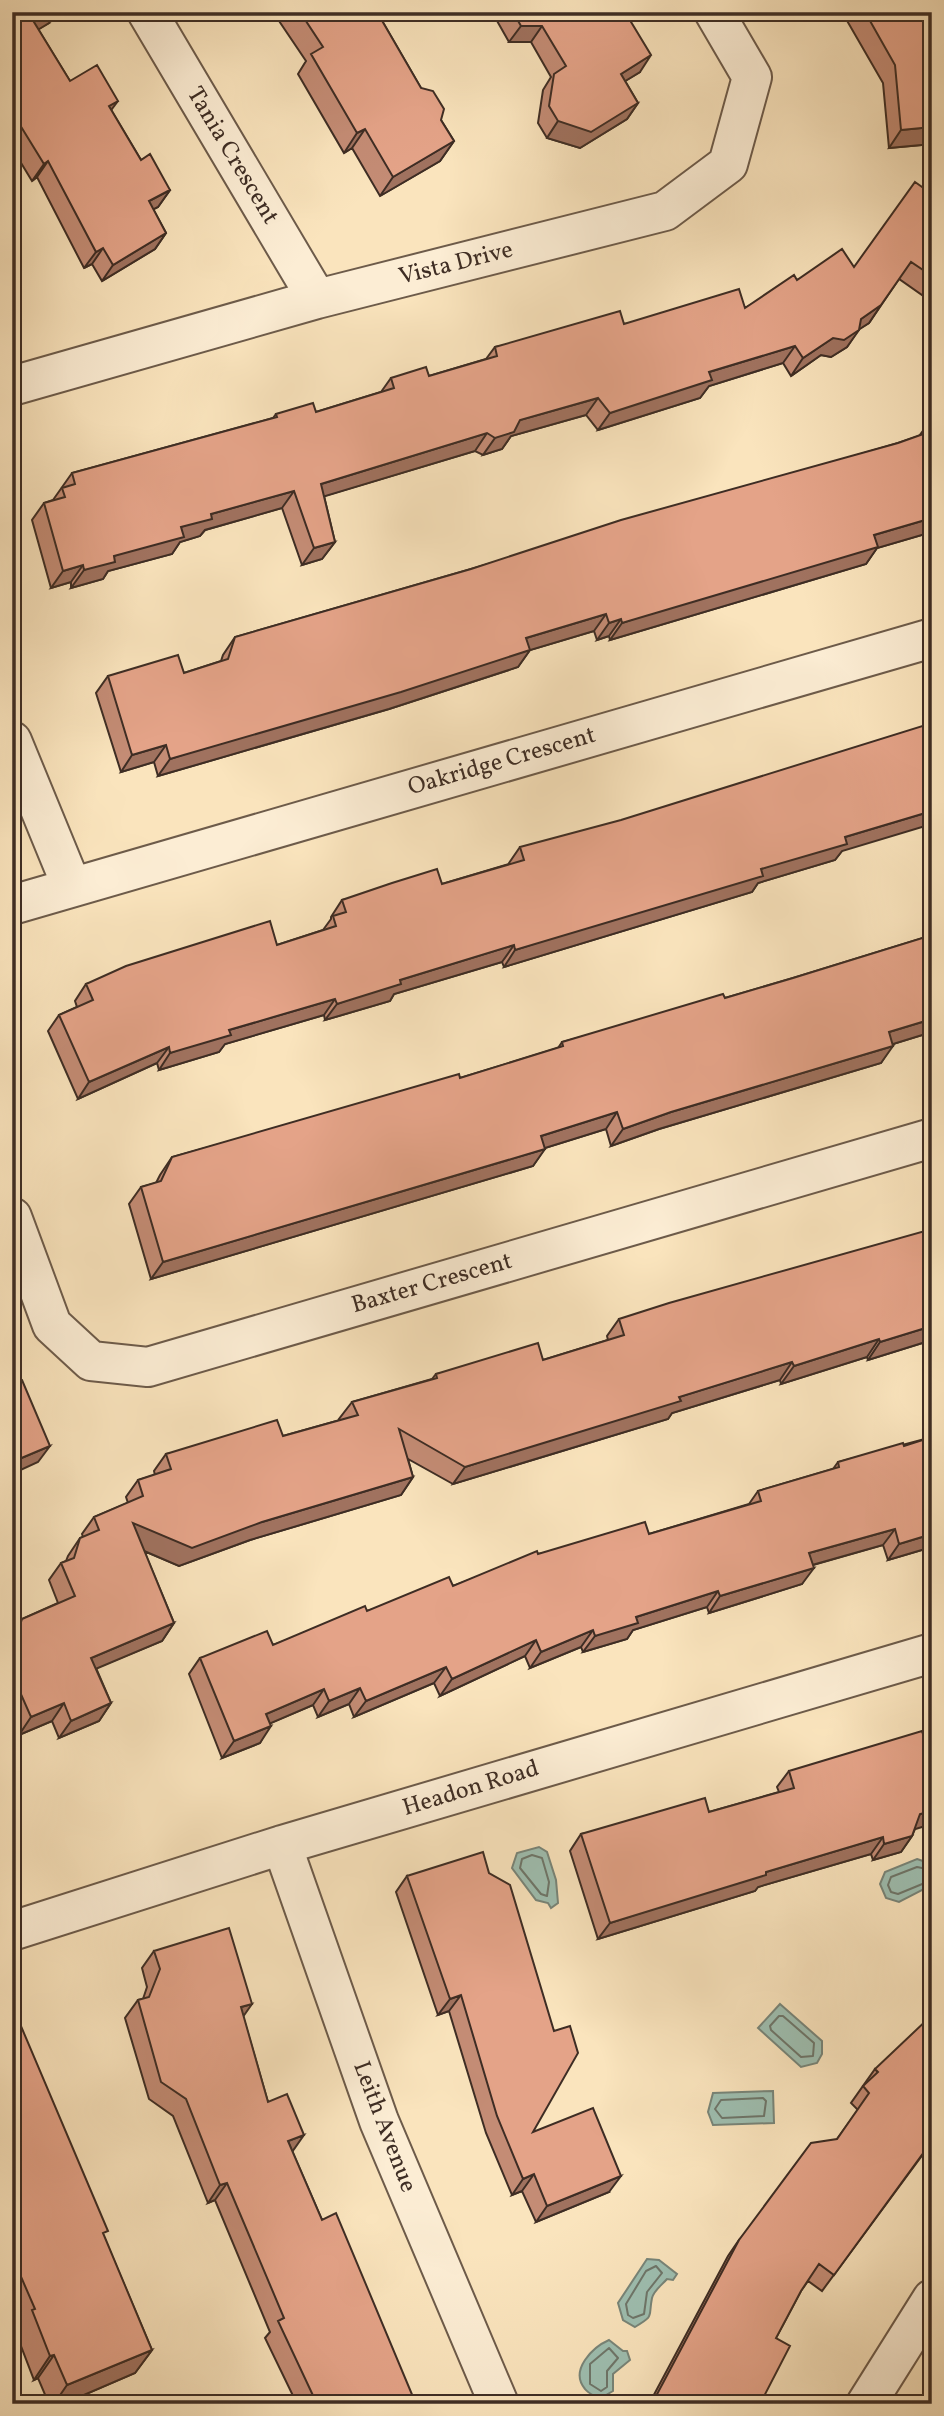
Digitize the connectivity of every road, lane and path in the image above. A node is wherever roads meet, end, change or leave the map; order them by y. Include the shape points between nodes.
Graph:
1 (147, 12) edge
2 (714, 12) edge
3 (317, 299) junction
4 (12, 386) edge
5 (932, 638) edge
6 (12, 741) edge
7 (72, 887) junction
8 (12, 905) edge
9 (932, 1138) edge
10 (12, 1217) edge
11 (932, 1653) edge
12 (282, 1846) junction
13 (12, 1931) edge
14 (932, 2300) edge
15 (499, 2404) edge
16 (866, 2404) edge

1 - 3 street, Tania Crescent
2 - 3 street, Vista Drive via 752,77 728,164 665,211
3 - 4 street, Vista Drive
5 - 7 street, Oakridge Crescent
6 - 7 street
7 - 8 street
9 - 10 street, Baxter Crescent via 148,1367 91,1361 52,1325
11 - 12 street, Headon Road
12 - 13 street, Headon Road
12 - 15 street, Leith Avenue via 379,2121
14 - 16 street

